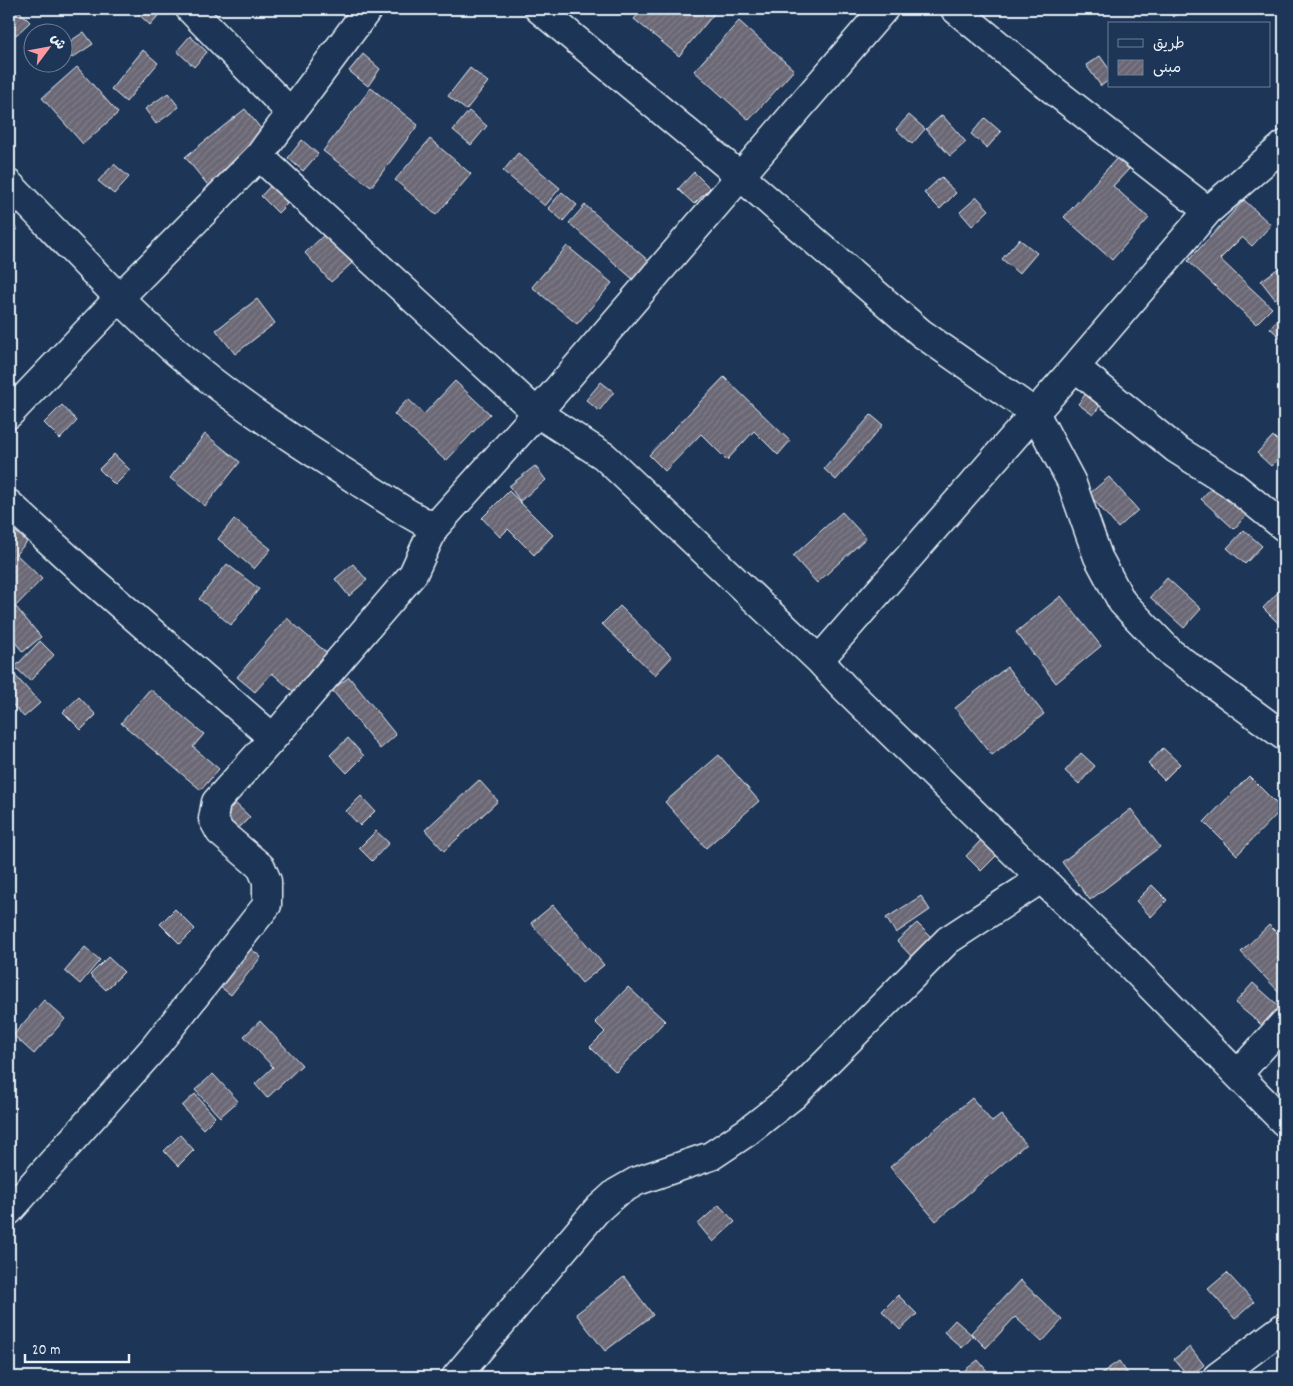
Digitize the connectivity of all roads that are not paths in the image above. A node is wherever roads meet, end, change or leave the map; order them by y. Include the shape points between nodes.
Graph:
1 (190, 9) edge
2 (368, 9) edge
3 (539, 9) edge
4 (884, 9) edge
5 (956, 9) edge
6 (290, 112) junction
7 (1284, 145) edge
8 (259, 156) junction
9 (740, 176) junction
10 (9, 184) edge
11 (1208, 211) junction
12 (120, 297) junction
13 (1075, 367) junction
14 (537, 413) junction
15 (1035, 413) junction
16 (9, 414) edge
17 (9, 504) edge
18 (1284, 527) edge
19 (434, 528) junction
20 (819, 660) junction
21 (1284, 736) edge
22 (273, 738) junction
23 (1041, 879) junction
24 (1284, 1023) edge
25 (1238, 1074) junction
26 (1284, 1122) edge
27 (9, 1211) edge
28 (1284, 1327) edge
29 (456, 1377) edge
30 (1217, 1377) edge

1 - 6 street
2 - 6 street
3 - 9 street
4 - 9 street
5 - 11 street via 1048,86
6 - 8 street
7 - 11 street
8 - 12 street
8 - 14 street
9 - 14 street
9 - 15 street via 921,333
10 - 12 street
11 - 13 street
12 - 16 street
12 - 19 street via 174,350 242,404
13 - 15 street
13 - 18 street via 1176,449 1230,483
14 - 19 street
14 - 20 street via 604,456
15 - 20 street
15 - 21 street via 1071,481 1098,557 1122,602 1171,653
17 - 22 street
19 - 22 street via 413,574
20 - 23 street
22 - 27 street via 216,802 213,819 220,832 261,867 268,881 267,904 154,1048
23 - 25 street
23 - 29 street via 948,940 794,1095 747,1132 711,1156 637,1181 616,1193 596,1211
24 - 25 street
25 - 26 street
28 - 30 street

